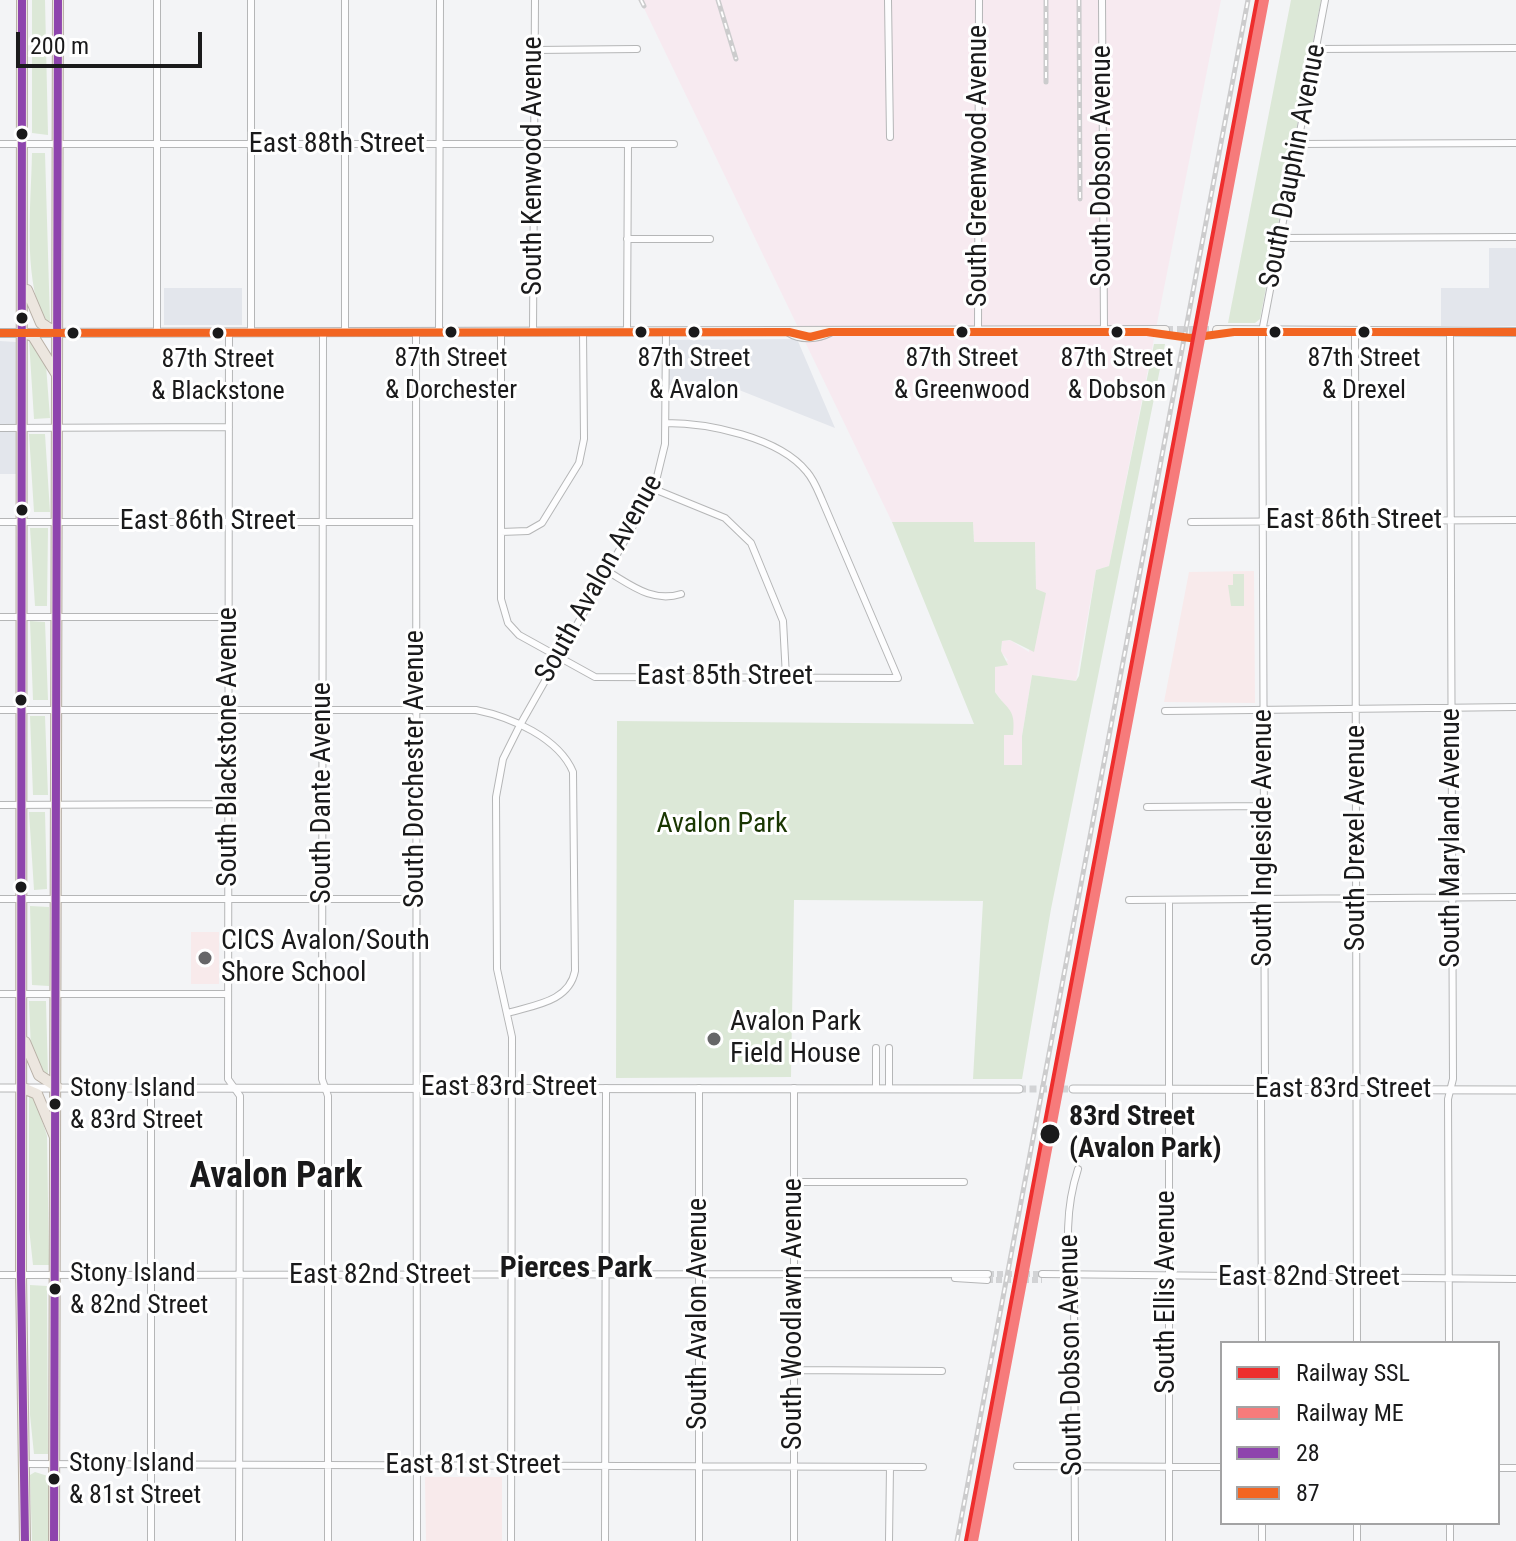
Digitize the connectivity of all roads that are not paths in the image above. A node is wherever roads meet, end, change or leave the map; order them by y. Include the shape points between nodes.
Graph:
1 (22, 0) edge
2 (58, 0) edge
3 (157, 0) edge
4 (251, 0) edge
5 (345, 0) edge
6 (440, 0) edge
7 (535, 0) edge
8 (888, 0) edge
9 (979, 0) edge
10 (1102, 0) edge
11 (1325, 0) edge
12 (1516, 48) edge
13 (637, 49) dead end
14 (1316, 49) junction
15 (535, 50) junction
16 (890, 137) dead end
17 (1516, 143) edge
18 (0, 144) edge
19 (24, 144) junction
20 (58, 144) junction
21 (251, 144) junction
22 (345, 144) junction
23 (628, 144) junction
24 (674, 144) dead end
25 (1298, 144) junction
26 (157, 145) junction
27 (439, 145) junction
28 (534, 145) junction
29 (1516, 237) edge
30 (1280, 238) junction
31 (627, 239) junction
32 (710, 239) dead end
33 (24, 282) junction
34 (1104, 331) junction
35 (157, 332) junction
36 (229, 332) junction
37 (251, 332) junction
38 (323, 332) junction
39 (345, 332) junction
40 (416, 332) junction
41 (439, 332) junction
42 (501, 332) junction
43 (533, 332) junction
44 (583, 332) junction
45 (627, 332) junction
46 (666, 332) junction
47 (978, 332) junction
48 (1164, 332) tunnel mouth
49 (1262, 332) junction
50 (1355, 332) junction
51 (1450, 332) junction
52 (1516, 332) edge
53 (0, 333) edge
54 (24, 333) junction
55 (56, 333) junction
56 (1216, 333) tunnel mouth
57 (56, 373) junction
58 (666, 423) junction
59 (229, 427) junction
60 (0, 428) edge
61 (23, 428) junction
62 (57, 428) junction
63 (654, 489) junction
64 (1451, 520) junction
65 (1516, 520) edge
66 (1263, 521) junction
67 (1356, 521) junction
68 (0, 522) edge
69 (23, 522) junction
70 (57, 522) junction
71 (229, 522) junction
72 (322, 522) junction
73 (416, 522) junction
74 (1191, 522) dead end
75 (501, 532) junction
76 (607, 571) junction
77 (681, 594) dead end
78 (0, 617) edge
79 (23, 617) junction
80 (57, 617) junction
81 (229, 617) junction
82 (558, 657) junction
83 (786, 677) junction
84 (1452, 707) junction
85 (1516, 707) edge
86 (1357, 709) junction
87 (0, 710) edge
88 (23, 710) junction
89 (57, 710) junction
90 (229, 710) junction
91 (323, 710) junction
92 (416, 710) junction
93 (1264, 710) junction
94 (1165, 711) dead end
95 (520, 725) junction
96 (229, 804) junction
97 (0, 805) edge
98 (23, 805) junction
99 (57, 805) junction
100 (1264, 806) junction
101 (1147, 807) dead end
102 (1516, 897) edge
103 (1357, 898) junction
104 (1453, 898) junction
105 (0, 899) edge
106 (23, 899) junction
107 (57, 899) junction
108 (228, 899) junction
109 (323, 899) junction
110 (416, 899) junction
111 (1264, 899) junction
112 (1129, 900) dead end
113 (1169, 900) junction
114 (57, 993) junction
115 (0, 994) edge
116 (23, 994) junction
117 (228, 994) junction
118 (508, 1013) junction
119 (23, 1036) junction
120 (876, 1048) dead end
121 (889, 1048) dead end
122 (57, 1087) junction
123 (151, 1087) junction
124 (0, 1088) edge
125 (23, 1088) junction
126 (234, 1088) junction
127 (325, 1088) junction
128 (416, 1088) junction
129 (512, 1088) junction
130 (606, 1088) junction
131 (699, 1088) junction
132 (794, 1088) junction
133 (876, 1088) junction
134 (889, 1088) junction
135 (1019, 1089) tunnel mouth
136 (1073, 1089) tunnel mouth
137 (1168, 1089) junction
138 (1263, 1090) junction
139 (1356, 1090) junction
140 (1516, 1090) edge
141 (1450, 1091) junction
142 (57, 1143) junction
143 (1078, 1169) dead end
144 (794, 1182) junction
145 (964, 1182) dead end
146 (0, 1275) edge
147 (21, 1275) junction
148 (55, 1275) junction
149 (151, 1276) junction
150 (240, 1276) junction
151 (328, 1276) junction
152 (416, 1276) junction
153 (511, 1276) junction
154 (605, 1276) junction
155 (699, 1276) junction
156 (794, 1276) junction
157 (988, 1277) tunnel mouth
158 (1042, 1277) tunnel mouth
159 (1072, 1277) junction
160 (1167, 1277) junction
161 (1262, 1278) junction
162 (1356, 1278) junction
163 (1449, 1279) junction
164 (1516, 1279) edge
165 (1262, 1341) edge
166 (1357, 1341) edge
167 (1449, 1341) edge
168 (794, 1370) junction
169 (942, 1371) dead end
170 (24, 1464) junction
171 (54, 1464) junction
172 (151, 1465) junction
173 (240, 1465) junction
174 (328, 1465) junction
175 (417, 1465) junction
176 (511, 1466) junction
177 (605, 1466) junction
178 (699, 1466) junction
179 (794, 1466) junction
180 (1017, 1466) dead end
181 (890, 1467) junction
182 (923, 1467) dead end
183 (1074, 1467) junction
184 (1168, 1467) junction
185 (1220, 1467) edge
186 (25, 1541) edge
187 (54, 1541) edge
188 (151, 1541) edge
189 (239, 1541) edge
190 (328, 1541) edge
191 (417, 1541) edge
192 (511, 1541) edge
193 (605, 1541) edge
194 (699, 1541) edge
195 (794, 1541) edge
196 (889, 1541) edge
197 (1075, 1541) edge
198 (1169, 1541) edge

1 - 19 highway
2 - 20 highway
3 - 26 street
4 - 21 street
5 - 22 street
6 - 27 street
7 - 15 street, South Kenwood Avenue
8 - 16 street
9 - 47 street, South Greenwood Avenue
10 - 34 street, South Dobson Avenue
11 - 14 street, South Dauphin Avenue
12 - 14 street
13 - 15 street
14 - 25 street, South Dauphin Avenue
15 - 28 street, South Kenwood Avenue
17 - 25 street
18 - 19 street, East 88th Street
19 - 20 street, East 88th Street
19 - 33 highway
20 - 26 street, East 88th Street
20 - 55 highway
21 - 22 street, East 88th Street
21 - 26 street, East 88th Street
21 - 37 street
22 - 27 street, East 88th Street
22 - 39 street
23 - 24 street, East 88th Street
23 - 28 street, East 88th Street
23 - 31 street
25 - 30 street, South Dauphin Avenue
26 - 35 street
27 - 28 street, East 88th Street
27 - 41 street
28 - 43 street, South Kenwood Avenue
29 - 30 street
30 - 49 street, South Dauphin Avenue
31 - 32 street
31 - 45 street
33 - 54 highway
33 - 55 highway via 41,323
34 - 47 main road
34 - 48 main road
35 - 36 main road
35 - 55 main road
36 - 37 main road
36 - 59 street, South Blackstone Avenue
37 - 38 main road
38 - 39 main road
38 - 72 street, South Dante Avenue
39 - 40 main road
40 - 41 main road
40 - 73 street, South Dorchester Avenue
41 - 42 main road
42 - 43 main road
42 - 75 street, South Kenwood Avenue
43 - 44 main road
44 - 45 main road
44 - 75 street via 584,439 579,463 542,523 528,531
45 - 46 main road
46 - 47 main road via 821,337 830,332
46 - 58 street, South Avalon Avenue
49 - 50 main road
49 - 56 main road
49 - 66 street, South Ingleside Avenue
50 - 51 main road
50 - 67 street, South Drexel Avenue
51 - 52 main road
51 - 64 street, South Maryland Avenue
53 - 54 main road
54 - 55 main road
54 - 57 highway via 33,336
54 - 61 highway
55 - 57 highway
57 - 62 highway
58 - 63 street, South Avalon Avenue via 664,457
58 - 83 street, East 85th Street via 722,429 780,451 807,472 898,678
59 - 62 street
59 - 71 street, South Blackstone Avenue
60 - 61 street
61 - 62 street
61 - 69 highway
62 - 70 highway
63 - 76 street, South Avalon Avenue
63 - 83 street via 725,518 751,543 783,621
64 - 65 street, East 86th Street
64 - 67 street, East 86th Street
64 - 84 street, South Maryland Avenue
66 - 67 street, East 86th Street
66 - 74 street, East 86th Street
66 - 93 street, South Ingleside Avenue
67 - 86 street, South Drexel Avenue
68 - 69 street, East 86th Street
69 - 70 street, East 86th Street
69 - 79 highway
70 - 71 street, East 86th Street
70 - 80 highway
71 - 72 street, East 86th Street
71 - 81 street, South Blackstone Avenue
72 - 73 street, East 86th Street
72 - 91 street, South Dante Avenue
73 - 92 street, South Dorchester Avenue
75 - 82 street, South Kenwood Avenue via 504,614 519,635
76 - 77 street via 648,595
76 - 82 street, South Avalon Avenue
78 - 79 street
79 - 80 street
79 - 88 highway
80 - 81 street
80 - 89 highway
81 - 90 street, South Blackstone Avenue
82 - 83 street, East 85th Street via 595,677
82 - 95 street, South Avalon Avenue
84 - 85 street
84 - 86 street
84 - 104 street, South Maryland Avenue
86 - 93 street
86 - 103 street, South Drexel Avenue
87 - 88 street
88 - 89 street
88 - 98 highway
89 - 90 street
89 - 99 highway
90 - 91 street
90 - 96 street, South Blackstone Avenue
91 - 92 street
91 - 109 street, South Dante Avenue
92 - 95 street via 476,710
92 - 110 street, South Dorchester Avenue
93 - 94 street
93 - 100 street, South Ingleside Avenue
95 - 118 street via 503,759 496,797 497,969
95 - 118 street via 558,748 573,772 575,971 569,987 556,998
96 - 99 street
96 - 108 street, South Blackstone Avenue
97 - 98 street
98 - 99 street
98 - 106 highway
99 - 107 highway
100 - 101 street
100 - 111 street, South Ingleside Avenue
102 - 104 street
103 - 104 street
103 - 111 street
103 - 139 street, South Drexel Avenue
104 - 141 street, South Maryland Avenue
105 - 106 street
106 - 107 street
106 - 116 highway
107 - 108 street
107 - 114 highway
108 - 109 street
108 - 117 street, South Blackstone Avenue
109 - 110 street
109 - 127 street, South Dante Avenue
110 - 128 street, South Dorchester Avenue
111 - 113 street
111 - 138 street, South Ingleside Avenue
112 - 113 street
113 - 137 street, South Ellis Avenue
114 - 116 street
114 - 117 street
114 - 122 highway
115 - 116 street
116 - 119 highway
117 - 126 street, South Blackstone Avenue via 228,1079
118 - 129 street
119 - 122 highway via 39,1075
119 - 125 highway
120 - 133 street
121 - 134 street
122 - 123 street, East 83rd Street
122 - 125 street, East 83rd Street
122 - 142 highway
123 - 126 street, East 83rd Street
123 - 149 street
124 - 125 street, East 83rd Street
125 - 142 highway via 37,1094
125 - 147 highway
126 - 127 street, East 83rd Street
126 - 150 street, South Blackstone Avenue via 240,1096
127 - 128 street, East 83rd Street
127 - 151 street, South Dante Avenue
128 - 129 street, East 83rd Street
128 - 152 street, South Dorchester Avenue
129 - 130 street, East 83rd Street
129 - 153 street
130 - 131 street, East 83rd Street
130 - 154 street
131 - 132 street, East 83rd Street
131 - 155 street, South Avalon Avenue
132 - 133 street, East 83rd Street
132 - 144 street, South Woodlawn Avenue
133 - 134 street, East 83rd Street
134 - 135 street, East 83rd Street
136 - 137 street, East 83rd Street
137 - 138 street, East 83rd Street
137 - 160 street, South Ellis Avenue
138 - 139 street, East 83rd Street
138 - 161 street, South Ingleside Avenue
139 - 141 street, East 83rd Street
139 - 162 street, South Drexel Avenue
140 - 141 street, East 83rd Street
141 - 163 street, South Maryland Avenue
142 - 148 highway
143 - 159 street, South Dobson Avenue via 1069,1210
144 - 145 street
144 - 156 street, South Woodlawn Avenue
146 - 147 street, East 82nd Street
147 - 148 street, East 82nd Street
147 - 170 highway
148 - 149 street, East 82nd Street
148 - 171 highway
149 - 150 street, East 82nd Street
149 - 172 street
150 - 151 street, East 82nd Street
150 - 173 street, South Blackstone Avenue
151 - 152 street, East 82nd Street
151 - 174 street, South Dante Avenue
152 - 153 street, East 82nd Street
152 - 175 street, South Dorchester Avenue
153 - 154 street, East 82nd Street
153 - 176 street
154 - 155 street, East 82nd Street
154 - 177 street
155 - 156 street, East 82nd Street
155 - 178 street, South Avalon Avenue
156 - 157 street, East 82nd Street
156 - 168 street, South Woodlawn Avenue
158 - 159 street, East 82nd Street
159 - 160 street, East 82nd Street
159 - 183 street, South Dobson Avenue
160 - 161 street, East 82nd Street
160 - 184 street, South Ellis Avenue
161 - 162 street, East 82nd Street
161 - 165 street, South Ingleside Avenue
162 - 163 street, East 82nd Street
162 - 166 street, South Drexel Avenue
163 - 164 street, East 82nd Street
163 - 167 street, South Maryland Avenue
168 - 169 street
168 - 179 street, South Woodlawn Avenue
170 - 171 street, East 81st Street
170 - 186 highway
171 - 172 street, East 81st Street
171 - 187 highway
172 - 173 street, East 81st Street
172 - 188 street
173 - 174 street, East 81st Street
173 - 189 street, South Blackstone Avenue
174 - 175 street, East 81st Street
174 - 190 street, South Dante Avenue
175 - 176 street, East 81st Street
175 - 191 street, South Dorchester Avenue
176 - 177 street, East 81st Street
176 - 192 street
177 - 178 street, East 81st Street
177 - 193 street
178 - 179 street, East 81st Street
178 - 194 street, South Avalon Avenue
179 - 181 street, East 81st Street
179 - 195 street, South Woodlawn Avenue
180 - 183 street
181 - 182 street, East 81st Street
181 - 196 street
183 - 184 street
183 - 197 street, South Dobson Avenue
184 - 185 street
184 - 198 street, South Ellis Avenue

